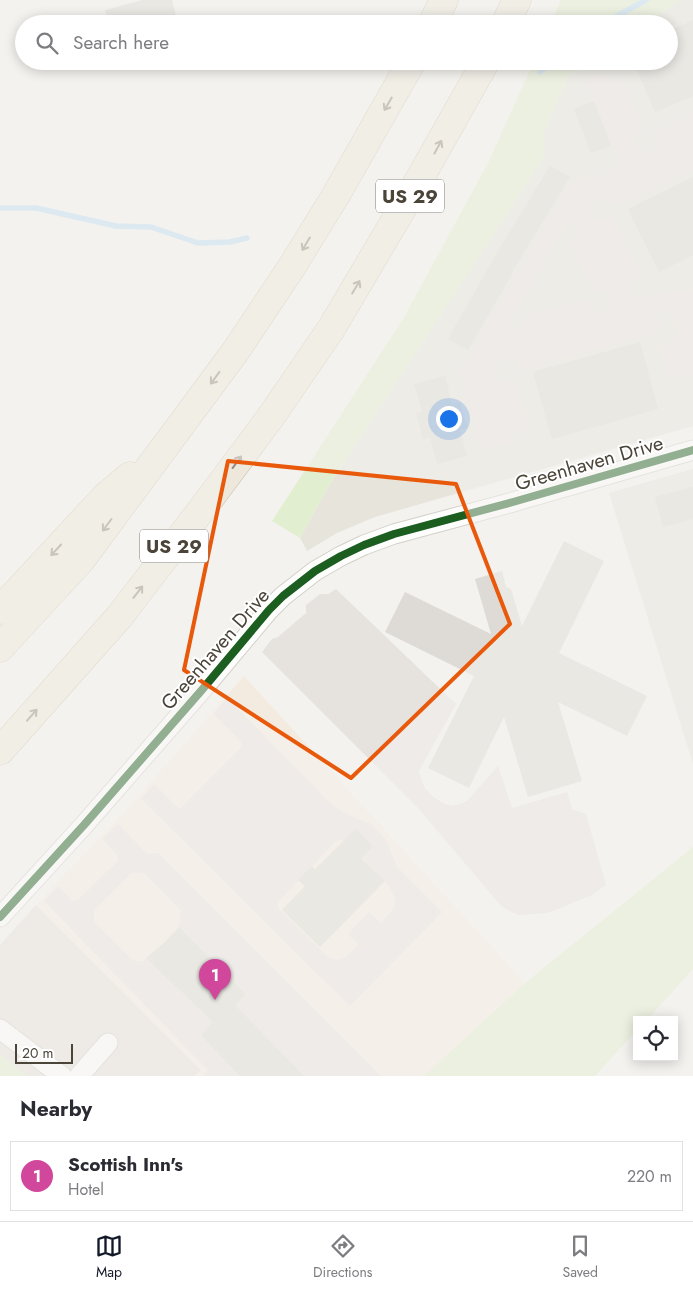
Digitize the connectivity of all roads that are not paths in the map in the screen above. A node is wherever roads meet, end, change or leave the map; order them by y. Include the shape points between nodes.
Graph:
1 (444, 0) edge
2 (518, 0) edge
3 (436, 15) edge
4 (510, 15) edge
5 (407, 70) edge
6 (481, 70) edge
7 (168, 444) junction
8 (693, 450) edge
9 (0, 610) edge
10 (0, 648) edge
11 (0, 751) edge
12 (0, 917) edge
13 (0, 1029) edge
14 (108, 1043) dead end
15 (62, 1076) edge
16 (79, 1076) edge

1 - 3 highway
2 - 4 highway
5 -> 7 highway, US 29 via 293,265
11 -> 6 highway, US 29 via 119,617 270,418 331,328
7 -> 9 highway via 106,496
7 -> 10 highway, US 29 via 81,560
8 - 12 street, Greenhaven Drive via 394,534 364,544 315,571 269,610 84,826
13 - 15 street
14 - 16 street

